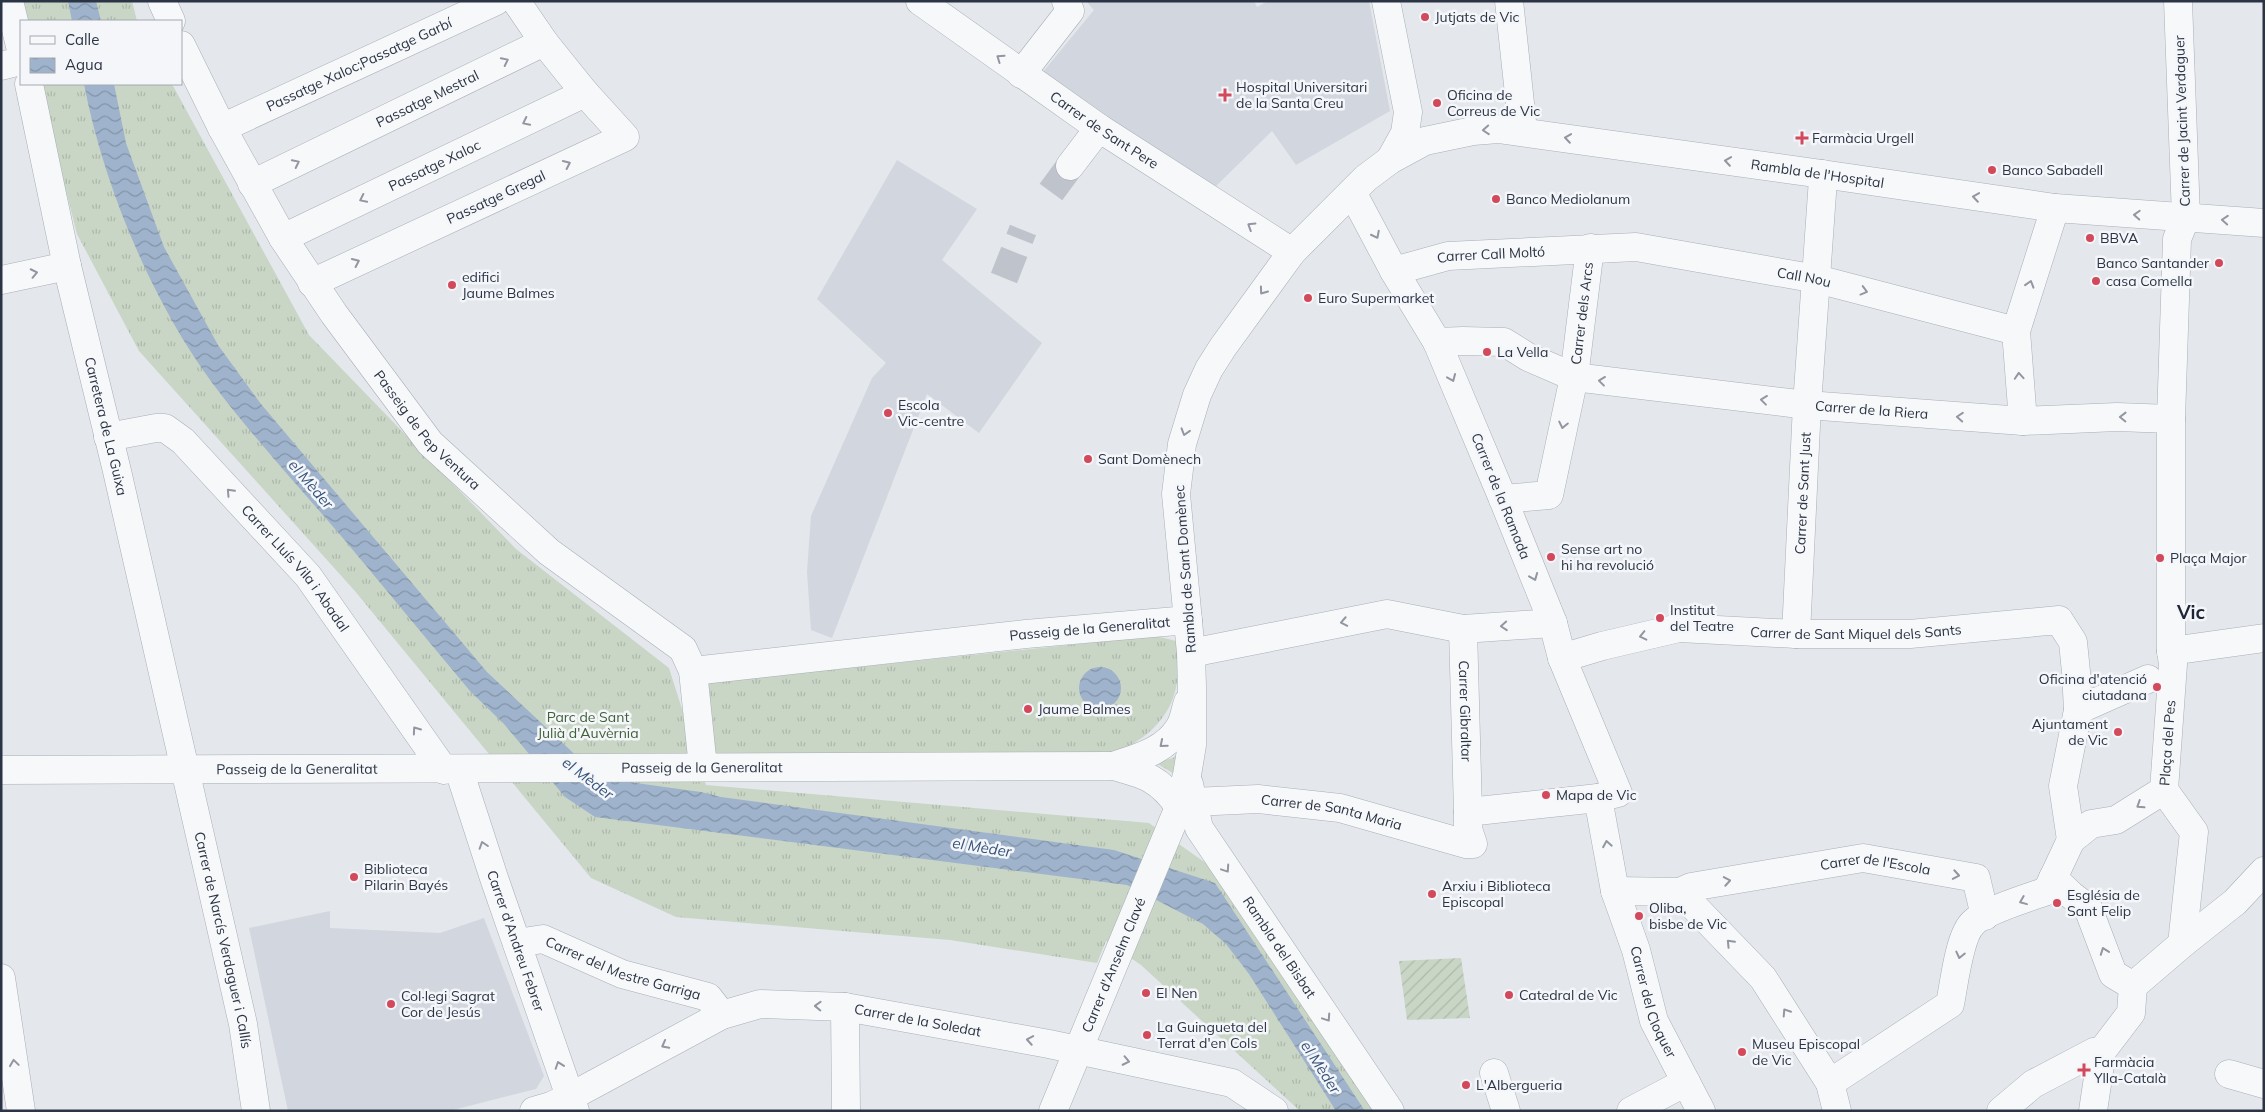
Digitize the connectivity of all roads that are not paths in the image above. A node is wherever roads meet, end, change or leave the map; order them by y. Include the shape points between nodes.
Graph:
1 (9, 1) edge
2 (162, 1) edge
3 (496, 1) edge
4 (516, 1) edge
5 (920, 1) edge
6 (1066, 1) edge
7 (1386, 1) edge
8 (1509, 1) edge
9 (2178, 1) edge
10 (171, 20) edge
11 (544, 42) junction
12 (20, 46) edge
13 (182, 47) edge
14 (20, 61) edge
15 (1, 66) edge
16 (1022, 74) junction
17 (29, 85) edge
18 (585, 93) junction
19 (1408, 112) junction
20 (222, 128) junction
21 (1099, 128) junction
22 (1523, 131) junction
23 (1450, 135) junction
24 (1390, 160) junction
25 (1070, 166) tunnel mouth
26 (1822, 174) junction
27 (252, 184) junction
28 (1352, 192) junction
29 (2055, 208) junction
30 (2186, 217) junction
31 (2264, 223) edge
32 (283, 238) junction
33 (1590, 248) junction
34 (1292, 252) junction
35 (67, 266) junction
36 (1394, 271) junction
37 (1817, 279) junction
38 (1, 280) edge
39 (312, 283) junction
40 (2016, 331) junction
41 (1436, 342) junction
42 (1574, 377) junction
43 (1807, 405) junction
44 (2171, 419) junction
45 (2022, 421) junction
46 (108, 437) junction
47 (1503, 499) junction
48 (1188, 620) junction
49 (1553, 623) junction
50 (1463, 629) junction
51 (1796, 634) junction
52 (2264, 638) edge
53 (1191, 653) junction
54 (1562, 658) junction
55 (2164, 669) junction
56 (693, 671) junction
57 (1192, 687) junction
58 (2078, 710) junction
59 (1113, 766) junction
60 (692, 768) junction
61 (184, 769) junction
62 (462, 769) junction
63 (1, 770) edge
64 (1188, 776) joint
65 (2164, 790) junction
66 (1598, 798) junction
67 (1468, 803) junction
68 (1182, 810) junction
69 (2071, 840) junction
70 (1466, 844) joint
71 (2053, 878) junction
72 (2259, 886) edge
73 (1616, 891) junction
74 (1680, 892) junction
75 (1985, 916) junction
76 (517, 943) junction
77 (2182, 944) junction
78 (1, 978) edge
79 (2132, 1000) junction
80 (845, 1007) junction
81 (722, 1015) junction
82 (1078, 1050) junction
83 (2102, 1051) junction
84 (1494, 1073) dead end
85 (2229, 1074) dead end
86 (1686, 1082) junction
87 (1830, 1083) junction
88 (2264, 1084) edge
89 (573, 1104) edge
90 (21, 1111) edge
91 (256, 1111) edge
92 (534, 1111) edge
93 (846, 1111) edge
94 (1054, 1111) edge
95 (1274, 1111) edge
96 (1390, 1111) edge
97 (1506, 1111) edge
98 (1631, 1111) edge
99 (1701, 1111) edge
100 (1837, 1111) edge
101 (2002, 1111) edge
102 (2093, 1111) edge

1 - 12 street
2 - 10 street
3 - 20 street, Passatge Xaloc;Passatge Garbí
4 - 11 street
16 -> 5 street, Carrer de Sant Pere
6 - 16 street via 1070,11
7 - 19 street
8 - 22 street
9 - 30 street, Carrer de Jacint Verdaguer
11 - 18 street
27 -> 11 street, Passatge Mestral
13 - 20 street, Passeig de Pep Ventura
14 - 15 street
16 - 21 street, Carrer de Sant Pere
17 - 35 street, Carretera de La Guixa
18 -> 32 street, Passatge Xaloc
39 -> 18 street, Passatge Gregal via 625,137
19 - 23 street, Rambla de l'Hospital via 1424,125
19 - 24 street, Rambla de l'Hospital via 1405,133
20 - 27 street, Passeig de Pep Ventura
21 - 25 street
34 -> 21 street, Carrer de Sant Pere
22 -> 23 street, Rambla de l'Hospital via 1498,129
26 -> 22 street, Rambla de l'Hospital
23 - 24 street, Rambla de l'Hospital via 1425,141
24 - 28 street, Rambla de l'Hospital
29 -> 26 street, Rambla de l'Hospital
26 - 37 street, Carrer de Sant Just
27 - 32 street, Passeig de Pep Ventura
28 - 34 street, Rambla de Sant Domènec
28 -> 36 street, Carrer de la Ramada
30 -> 29 street, Rambla de l'Hospital
40 -> 29 street
31 -> 30 street, Rambla de l'Hospital
30 - 44 street, Carrer de Jacint Verdaguer via 2177,239
32 - 39 street, Passeig de Pep Ventura
33 - 36 street, Carrer Call Moltó via 1448,256
33 - 37 street, Call Nou via 1636,247
33 - 42 street, Carrer dels Arcs
34 -> 48 street, Rambla de Sant Domènec via 1209,369 1182,444 1176,494
38 -> 35 street
35 - 46 street, Carretera de La Guixa
36 - 41 street, Carrer de la Ramada
37 -> 40 street, Call Nou
37 - 43 street, Carrer de Sant Just
39 - 56 street, Passeig de Pep Ventura via 430,443 549,552 683,649
45 -> 40 street
41 - 42 street, Carrer de la Riera via 1504,342 1528,357
41 -> 47 street, Carrer de la Ramada
43 -> 42 street, Carrer de la Riera
42 -> 47 street, Carrer dels Arcs via 1548,495
45 -> 43 street, Carrer de la Riera
43 - 51 street, Carrer de Sant Just
44 -> 45 street, Carrer de la Riera via 2117,417
44 - 55 street
46 - 61 street, Carretera de La Guixa
62 -> 46 street, Carrer Lluís Vila i Abadal via 308,576 182,441 165,428
47 -> 49 street, Carrer de la Ramada
48 - 53 street, Rambla de Sant Domènec
48 - 56 street, Passeig de la Generalitat via 1026,634
49 -> 50 street
49 - 54 street, Carrer de la Ramada
50 -> 53 street via 1387,614
50 - 67 street, Carrer Gibraltar
51 -> 54 street, Carrer de Sant Miquel dels Sants via 1679,628
51 - 58 street, Carrer de Sant Miquel dels Sants via 1910,634 2059,620 2073,642
52 - 55 street
53 - 57 street, Rambla de Sant Domènec
54 - 66 street, Carrer de la Ramada via 1618,792
55 - 58 street
55 - 65 street, Plaça del Pes
56 - 60 street, Passeig de Pep Ventura
57 -> 59 street via 1180,727 1162,747
57 - 64 street, Rambla de Sant Domènec via 1192,746
58 - 69 street via 2063,786
59 - 60 street, Passeig de la Generalitat
59 - 68 street, Passeig de la Generalitat via 1136,772 1169,790
60 - 62 street, Passeig de la Generalitat
61 - 62 street, Passeig de la Generalitat
61 - 63 street, Passeig de la Generalitat
61 - 91 street, Carrer de Narcís Verdaguer i Callís via 243,1024
76 -> 62 street, Carrer d'Andreu Febrer
64 - 68 street, Rambla del Bisbat
65 -> 69 street, Plaça del Pes via 2116,820 2091,824
65 - 77 street via 2194,832
66 - 67 street
73 -> 66 street, Carrer del Cloquer
67 - 70 street, Carrer Gibraltar via 1468,829 1473,844
68 - 70 street, Carrer de Santa Maria via 1258,799 1340,808
68 - 82 street, Carrer d'Anselm Clavé via 1157,860
68 -> 96 street, Rambla del Bisbat via 1199,828
69 - 71 street
71 -> 75 street via 2047,891
79 -> 71 street via 2113,974 2088,908
72 - 77 street
73 - 74 street, Carrer de l'Escola
73 - 86 street, Carrer del Cloquer via 1636,950 1654,1021
74 -> 75 street, Carrer de l'Escola via 1863,858 1976,878
87 -> 74 street via 1763,978
75 -> 87 street via 1972,923 1960,949 1950,1004
76 - 81 street, Carrer del Mestre Garriga via 543,939 622,974 708,997
89 -> 76 street, Carrer d'Andreu Febrer
77 - 79 street
90 -> 78 street
79 - 83 street
80 -> 81 street, Carrer de la Soledat via 760,1004
82 -> 80 street, Carrer de la Soledat
80 - 93 street
81 -> 89 street, Carrer de la Soledat
82 - 94 street, Carrer d'Anselm Clavé
82 -> 95 street, Carrer de la Soledat via 1232,1083
83 - 101 street via 2094,1052 2033,1084
83 - 102 street
84 - 97 street
85 - 88 street
86 - 98 street
86 - 99 street, Carrer del Cloquer
87 - 100 street
89 - 92 street, Carrer de la Soledat

